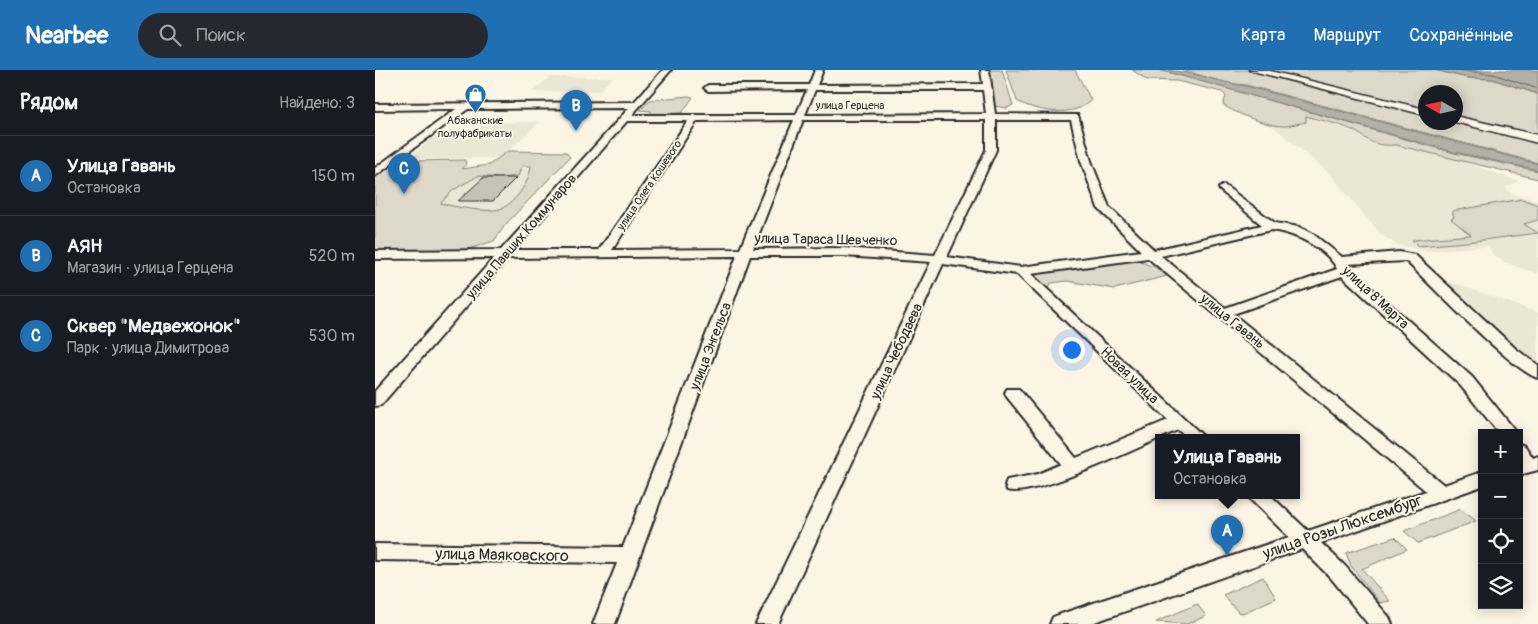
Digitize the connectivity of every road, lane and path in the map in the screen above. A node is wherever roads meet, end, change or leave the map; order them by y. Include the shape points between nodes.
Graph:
1 (667, 70) edge
2 (819, 70) edge
3 (985, 70) edge
4 (1254, 70) edge
5 (813, 87) junction
6 (988, 87) junction
7 (708, 88) dead end
8 (636, 105) junction
9 (375, 107) edge
10 (465, 107) junction
11 (1418, 110) edge
12 (991, 115) junction
13 (800, 116) junction
14 (1075, 116) joint
15 (695, 117) junction
16 (625, 118) junction
17 (1463, 121) edge
18 (1538, 139) edge
19 (375, 173) edge
20 (1224, 188) dead end
21 (1271, 226) junction
22 (604, 252) junction
23 (747, 252) junction
24 (506, 253) junction
25 (1151, 254) junction
26 (375, 255) edge
27 (940, 259) junction
28 (1341, 266) junction
29 (1021, 271) junction
30 (1224, 313) junction
31 (1538, 373) edge
32 (1013, 393) dead end
33 (375, 401) edge
34 (1180, 422) junction
35 (1506, 429) edge
36 (1193, 434) edge
37 (1073, 467) junction
38 (1478, 480) edge
39 (1014, 485) dead end
40 (1439, 492) junction
41 (1261, 499) edge
42 (1305, 539) junction
43 (375, 552) edge
44 (629, 555) junction
45 (604, 624) edge
46 (767, 624) edge
47 (1061, 624) edge
48 (1381, 624) edge

1 - 8 street, улица Павших Коммунаров
2 - 5 street, улица Энгельса
3 - 6 street, улица Чебодаева
4 - 11 main road
5 - 6 street
5 - 7 street
5 - 13 street, улица Энгельса
6 - 12 street, улица Чебодаева
8 - 10 street
8 - 16 street, улица Павших Коммунаров
9 - 10 street
10 - 19 street
12 - 13 street, улица Герцена
12 - 14 street, улица Герцена
12 - 27 street, улица Чебодаева via 991,150
13 - 15 street, улица Герцена
13 - 23 street, улица Энгельса
14 - 25 street, улица Гавань via 1086,161 1103,208
15 - 16 street, улица Герцена
15 - 22 street, улица Олега Кошевого
16 - 24 street, улица Павших Коммунаров
17 - 18 main road
20 - 21 street, улица 8 Марта
21 - 25 street, улица Тараса Шевченко
21 - 28 street, улица 8 Марта via 1309,236
22 - 23 street, улица Тараса Шевченко
22 - 24 street, улица Тараса Шевченко
23 - 27 street, улица Тараса Шевченко via 844,252
23 - 44 street, улица Энгельса
24 - 26 street, улица Тараса Шевченко
24 - 33 street, улица Павших Коммунаров
25 - 29 street, улица Тараса Шевченко
25 - 30 street, улица Гавань
27 - 29 street, улица Тараса Шевченко
27 - 46 street, улица Чебодаева
28 - 30 street
28 - 31 street via 1399,256 1410,258
28 - 35 street, улица 8 Марта via 1466,381
29 - 34 street, Новая улица
30 - 40 street, улица Гавань
32 - 37 street
34 - 36 street, Новая улица
34 - 37 street
37 - 39 street via 1041,480
38 - 40 street, улица Розы Люксембург
40 - 42 street, улица Розы Люксембург
41 - 42 street
42 - 47 street, улица Розы Люксембург
42 - 48 street via 1338,572
43 - 44 street, улица Маяковского
44 - 45 street, улица Энгельса

